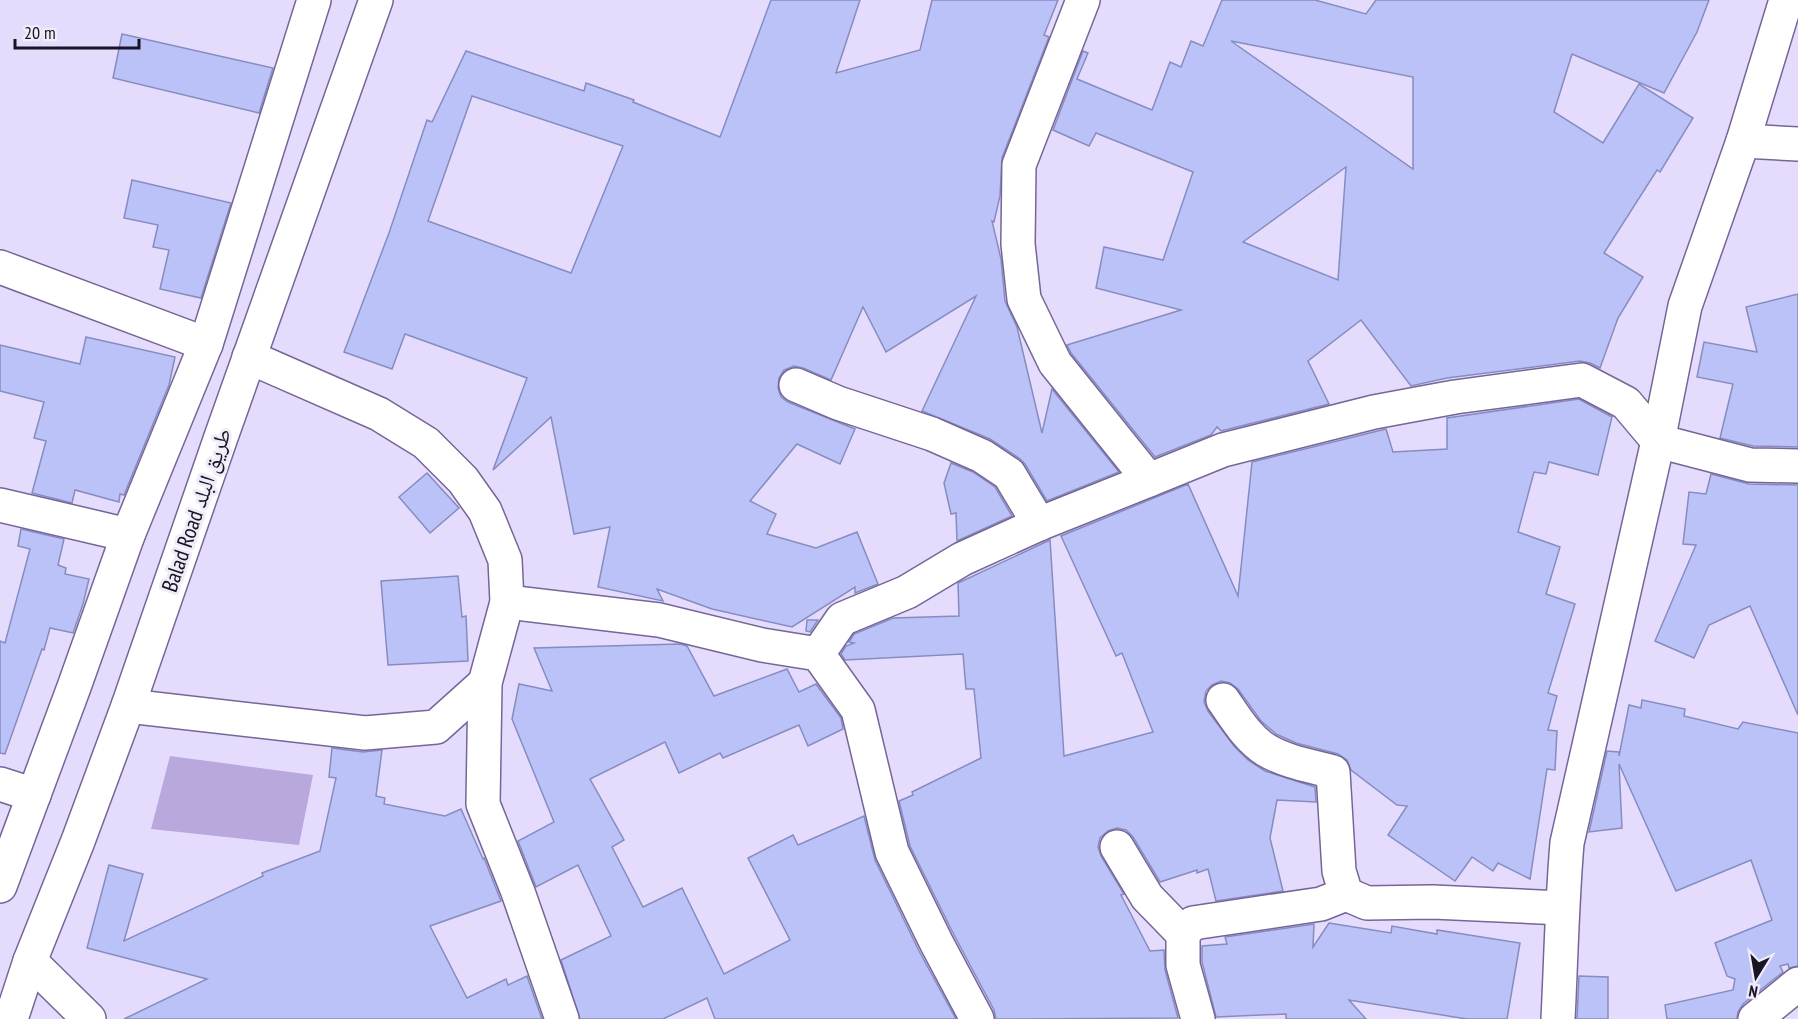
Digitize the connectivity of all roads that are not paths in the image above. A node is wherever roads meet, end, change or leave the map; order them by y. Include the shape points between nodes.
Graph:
1 (314, 0) edge
2 (376, 0) edge
3 (1083, 0) edge
4 (1786, 0) edge
5 (1743, 141) junction
6 (1798, 144) edge
7 (0, 267) edge
8 (206, 344) junction
9 (249, 357) junction
10 (796, 385) dead end
11 (1658, 441) junction
12 (1798, 466) edge
13 (1149, 480) junction
14 (0, 505) edge
15 (1039, 524) junction
16 (128, 535) junction
17 (507, 602) junction
18 (818, 654) junction
19 (485, 684) junction
20 (1223, 700) dead end
21 (128, 706) junction
22 (0, 784) edge
23 (34, 795) junction
24 (1118, 847) dead end
25 (0, 886) edge
26 (1346, 894) junction
27 (1562, 908) junction
28 (1183, 934) junction
29 (30, 961) junction
30 (1798, 984) edge
31 (11, 1019) edge
32 (89, 1019) edge
33 (562, 1019) edge
34 (977, 1019) edge
35 (1198, 1019) edge
36 (1558, 1019) edge
37 (1755, 1019) edge

1 - 8 main road
2 - 9 main road, Balad Road طريق البلد
3 - 13 main road via 1019,165 1018,244 1024,299 1055,363
4 - 5 main road
5 - 6 main road
5 - 11 main road via 1685,306
7 - 8 main road
8 - 16 main road
9 - 17 main road via 379,414 426,444 463,480 485,511 505,560
9 - 21 main road, Balad Road طريق البلد
10 - 15 main road via 982,456 1009,474
11 - 12 main road via 1750,465
11 - 13 main road via 1626,403 1582,380 1374,412 1223,450
11 - 27 main road via 1567,843
13 - 15 main road
14 - 16 main road
15 - 18 main road via 962,559 907,592 842,619
16 - 23 main road
17 - 18 main road via 659,620
17 - 19 main road
18 - 34 main road via 858,710 892,852
19 - 21 main road via 436,727 364,733
19 - 33 main road via 483,804
20 - 26 main road via 1247,733 1265,749 1291,761 1333,772 1339,871
21 - 29 main road, Balad Road طريق البلد
22 - 23 main road
23 - 25 main road
24 - 28 main road via 1148,897
26 - 27 main road via 1367,903
26 - 28 main road via 1321,904 1193,923
27 - 36 main road
28 - 35 main road via 1183,965
29 - 31 main road, Balad Road طريق البلد
29 - 32 main road
30 - 37 main road

